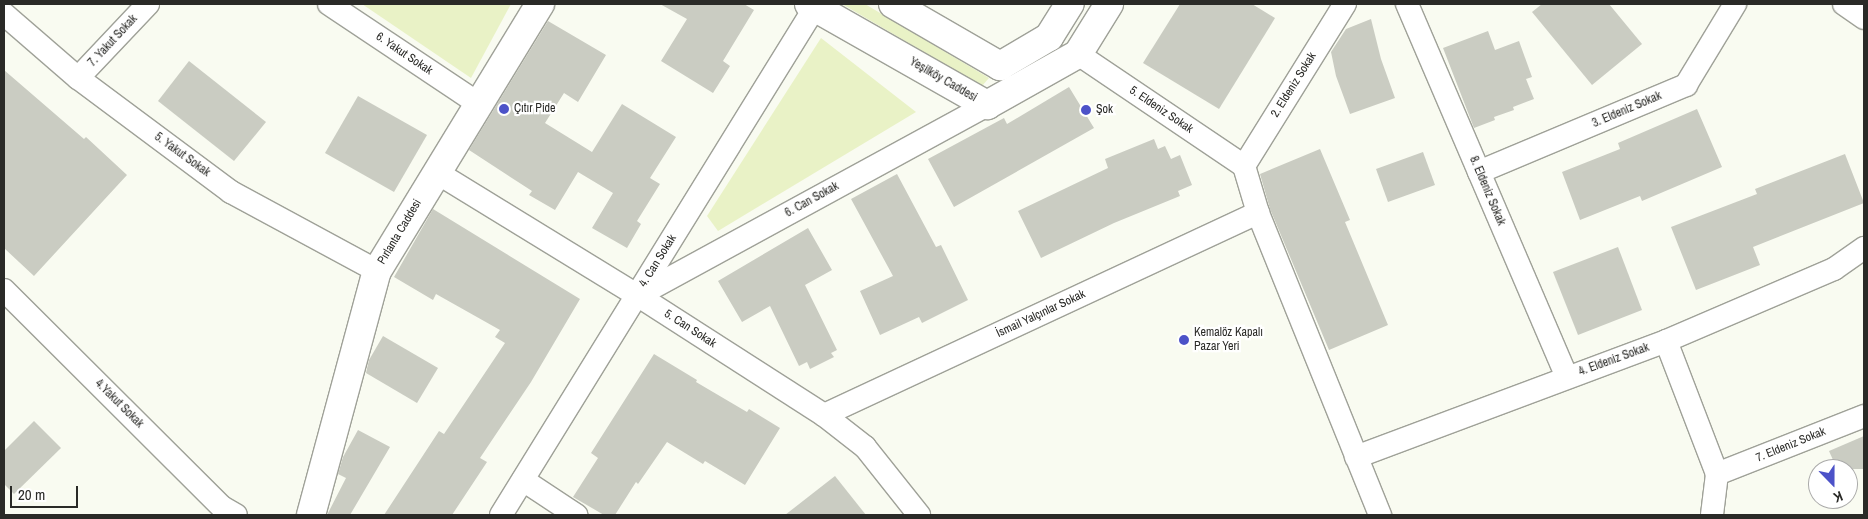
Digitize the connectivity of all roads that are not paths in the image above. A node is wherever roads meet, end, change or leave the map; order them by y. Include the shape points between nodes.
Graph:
1 (148, 4) edge
2 (329, 4) edge
3 (540, 4) edge
4 (893, 4) edge
5 (1070, 4) edge
6 (1109, 4) edge
7 (1345, 4) edge
8 (1407, 4) edge
9 (1735, 4) edge
10 (1844, 4) edge
11 (814, 5) edge
12 (4, 14) edge
13 (1864, 18) edge
14 (1050, 38) junction
15 (1078, 54) junction
16 (1000, 66) junction
17 (78, 78) junction
18 (479, 104) junction
19 (987, 105) junction
20 (1244, 166) junction
21 (436, 172) junction
22 (1479, 172) junction
23 (1258, 213) junction
24 (1864, 248) edge
25 (377, 271) junction
26 (4, 290) edge
27 (637, 296) junction
28 (1666, 341) junction
29 (1567, 377) junction
30 (824, 415) junction
31 (1864, 416) edge
32 (1356, 457) junction
33 (1717, 474) junction
34 (523, 480) junction
35 (224, 512) edge
36 (311, 515) edge
37 (502, 515) edge
38 (576, 515) edge
39 (920, 515) edge
40 (1380, 515) edge
41 (1712, 515) edge

1 - 17 street, 7. Yakut Sokak
2 - 18 street, 6. Yakut Sokak
3 - 18 street, Pırlanta Caddesi
4 - 16 street
5 - 14 street
6 - 15 street, Yeşilköy Caddesi
7 - 20 street, 2. Eldeniz Sokak
8 - 22 street, 8. Eldeniz Sokak
9 - 22 street, 3. Eldeniz Sokak via 1686,86
10 - 13 street
11 - 19 street, Yeşilköy Caddesi
11 - 27 street, 4. Can Sokak
12 - 17 street, 5. Yakut Sokak
14 - 15 street
14 - 16 street
15 - 19 street, Yeşilköy Caddesi
15 - 20 street, 5. Eldeniz Sokak
16 - 19 street
17 - 25 street, 5. Yakut Sokak via 232,192
18 - 21 street, Pırlanta Caddesi
19 - 27 street, 6. Can Sokak
20 - 23 street
21 - 25 street, Pırlanta Caddesi
21 - 27 street, 5. Can Sokak
22 - 29 street, 8. Eldeniz Sokak
23 - 30 street, İsmail Yalçınlar Sokak
23 - 32 street
24 - 28 street, 4. Eldeniz Sokak via 1834,269
25 - 36 street, Pırlanta Caddesi
26 - 35 street, 4.Yakut Sokak
27 - 30 street, 5. Can Sokak
27 - 34 street, 4. Can Sokak
28 - 29 street, 4. Eldeniz Sokak
28 - 33 street
29 - 32 street, 4. Eldeniz Sokak
30 - 39 street, 5. Can Sokak via 865,448
31 - 33 street, 7. Eldeniz Sokak
32 - 40 street
33 - 41 street
34 - 37 street, 4. Can Sokak
34 - 38 street

